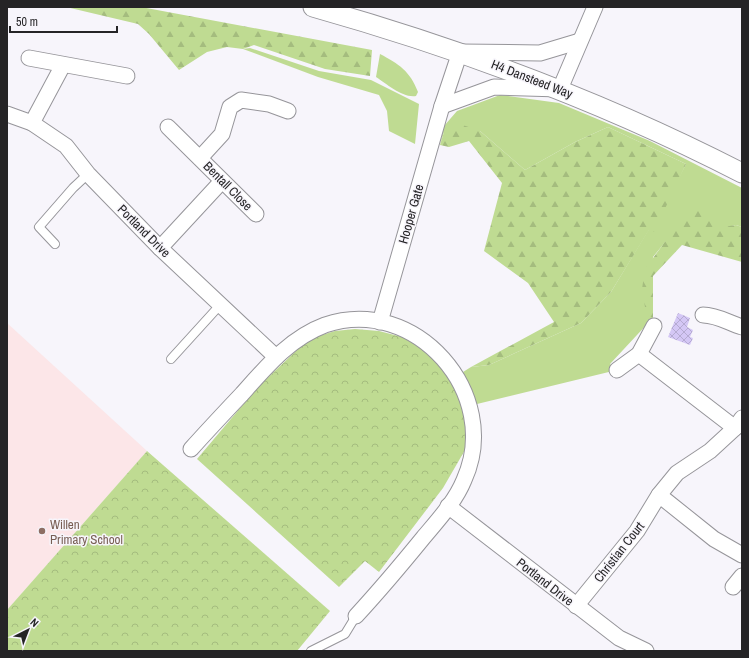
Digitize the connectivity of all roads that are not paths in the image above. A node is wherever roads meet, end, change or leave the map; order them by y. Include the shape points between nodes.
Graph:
1 (313, 7) edge
2 (595, 7) edge
3 (580, 41) junction
4 (460, 52) junction
5 (29, 58) dead end
6 (63, 65) junction
7 (127, 76) dead end
8 (560, 89) junction
9 (442, 106) junction
10 (288, 111) dead end
11 (7, 114) edge
12 (32, 122) junction
13 (168, 127) dead end
14 (200, 158) junction
15 (742, 173) edge
16 (88, 174) junction
17 (222, 180) junction
18 (256, 214) dead end
19 (55, 244) dead end
20 (160, 248) junction
21 (221, 304) junction
22 (704, 315) dead end
23 (380, 322) junction
24 (654, 326) dead end
25 (742, 327) edge
26 (639, 354) junction
27 (276, 356) junction
28 (171, 359) dead end
29 (617, 370) dead end
30 (738, 423) edge
31 (192, 449) dead end
32 (659, 495) junction
33 (448, 506) junction
34 (742, 555) edge
35 (576, 606) junction
36 (356, 616) joint
37 (311, 651) edge
38 (646, 651) edge

1 - 4 street, H4 Dansteed Way
2 - 3 street
3 - 4 street via 540,53
3 - 8 street
4 - 8 street, H4 Dansteed Way
4 - 9 street, Hooper Gate
5 - 6 street
6 - 7 street
6 - 12 street
8 - 9 street via 494,87
8 - 15 street, H4 Dansteed Way via 672,138
9 - 23 street, Hooper Gate
10 - 14 street, Bentall Close via 269,104 241,100 230,107 222,134
11 - 12 street, Portland Drive
12 - 16 street, Portland Drive via 66,146
13 - 14 street, Bentall Close
14 - 17 street, Bentall Close
16 - 19 lane via 38,227
16 - 20 street, Portland Drive
17 - 18 street, Bentall Close
17 - 20 street
20 - 21 street, Portland Drive
21 - 27 street, Portland Drive
21 - 28 lane
22 - 25 street via 715,315
23 - 27 street via 363,320 325,325 298,338
23 - 33 street via 409,332 438,353 457,376 469,403 473,434 472,451 465,480
24 - 26 street
26 - 29 street
26 - 30 street, Christian Court
27 - 31 street
30 - 32 street, Christian Court via 710,451 677,473
32 - 34 street via 714,539
32 - 35 street, Christian Court via 637,531
33 - 35 street, Portland Drive
33 - 36 street
35 - 38 street, Portland Drive via 619,638
36 - 37 lane via 345,634

